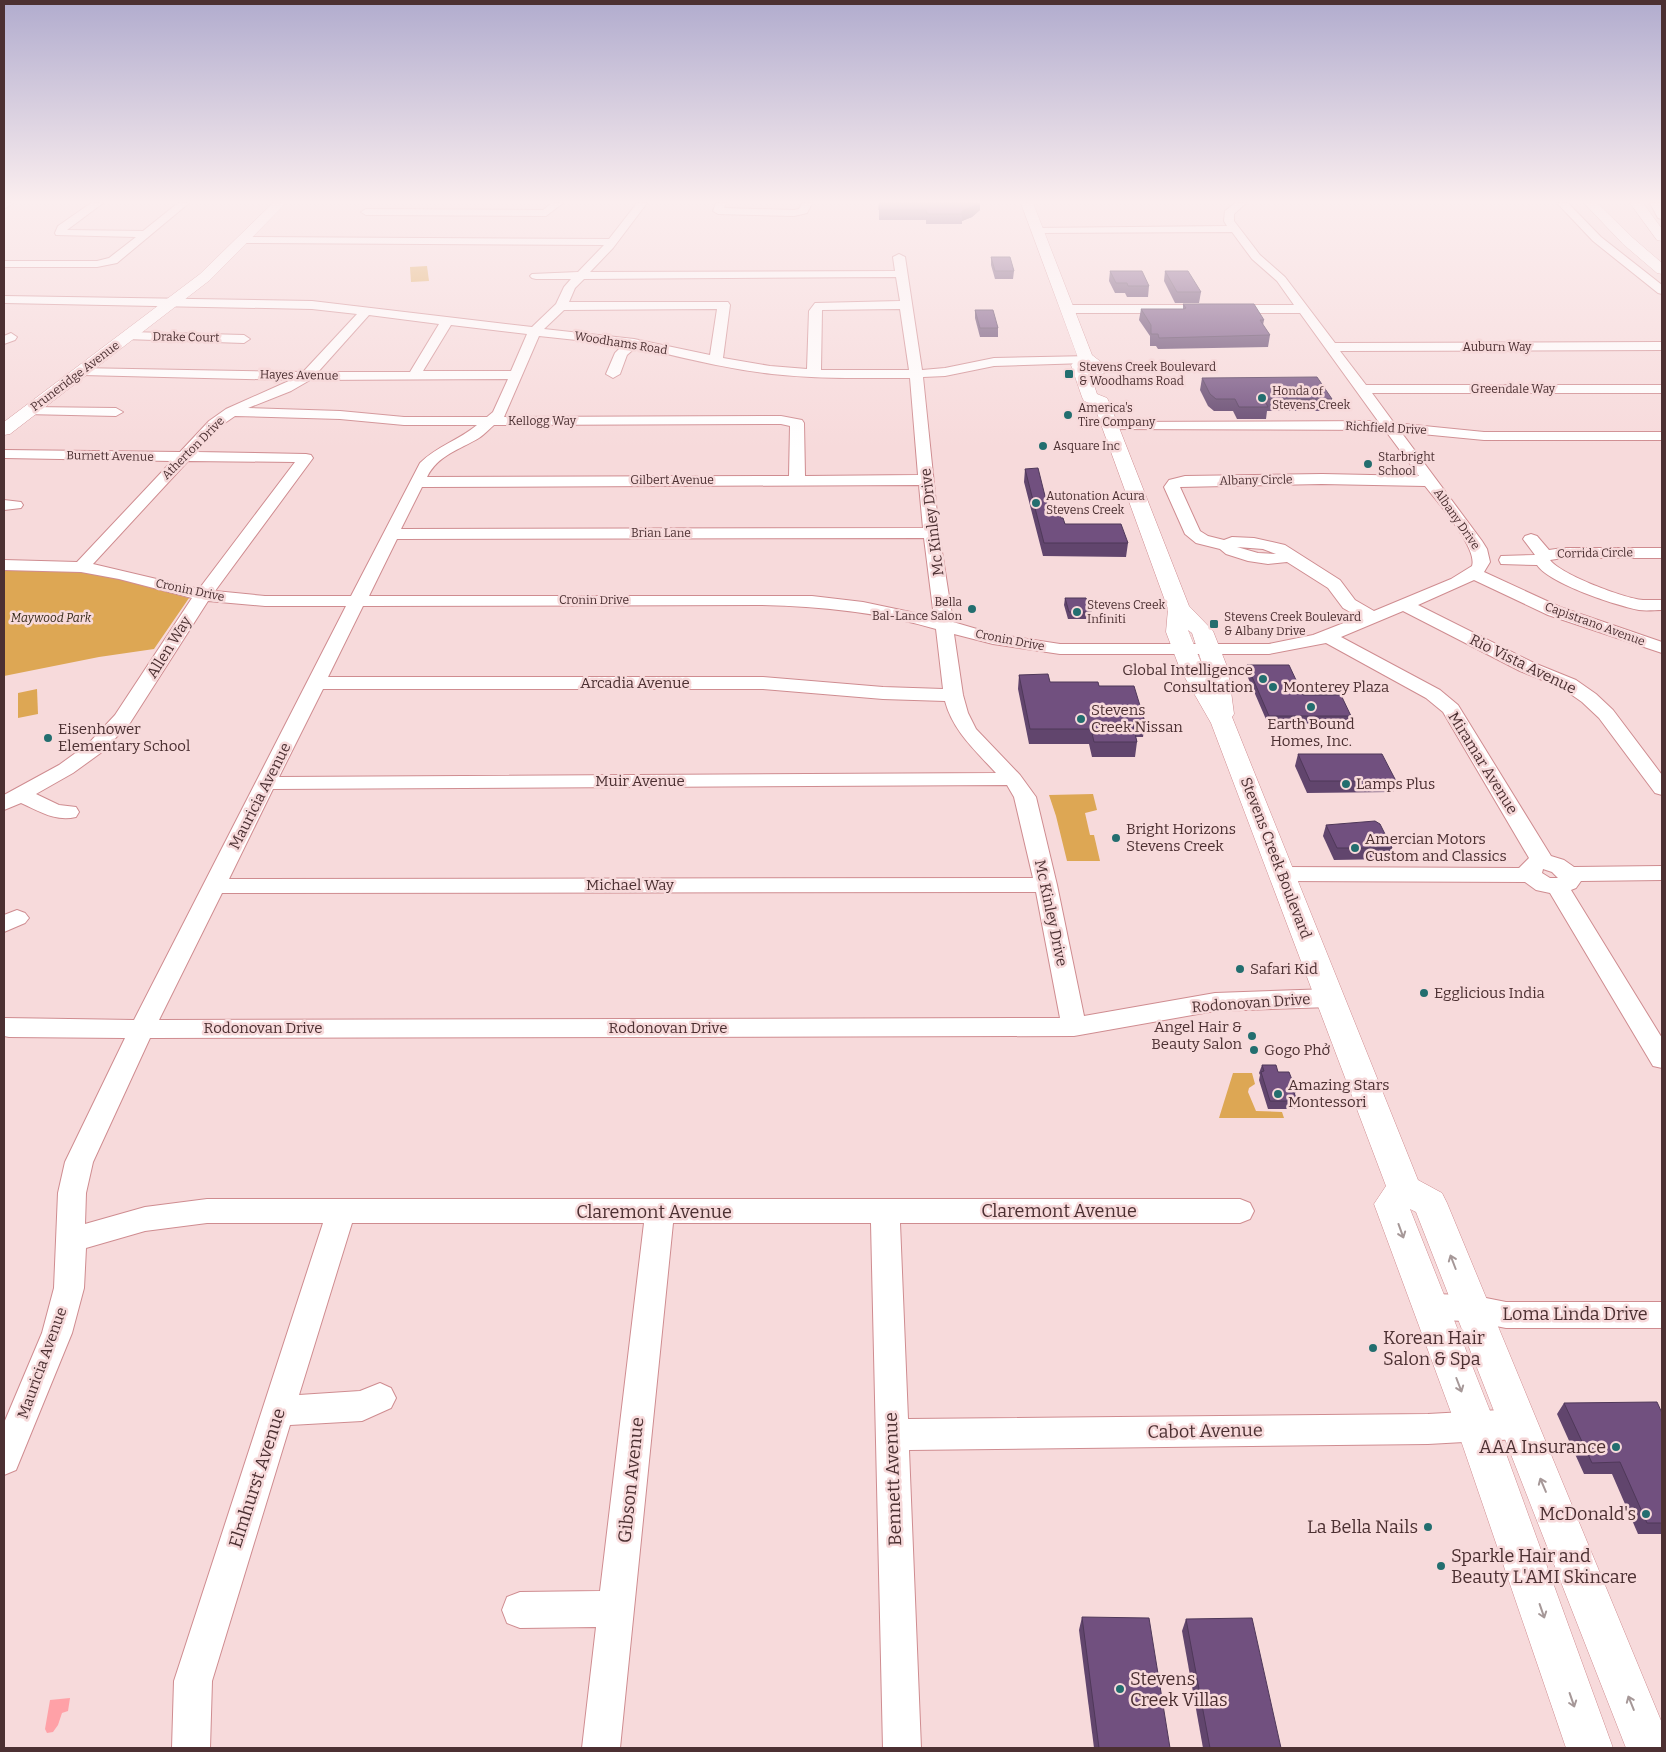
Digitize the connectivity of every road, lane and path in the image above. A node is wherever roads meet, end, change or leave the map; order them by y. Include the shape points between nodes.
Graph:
1 (195, 285) edge
2 (572, 285) edge
3 (903, 285) edge
4 (1058, 285) edge
5 (1285, 285) edge
6 (4, 299) edge
7 (174, 301) junction
8 (906, 305) junction
9 (561, 306) junction
10 (1068, 309) junction
11 (1304, 309) junction
12 (366, 311) junction
13 (447, 321) junction
14 (535, 331) junction
15 (129, 336) junction
16 (244, 338) dead end
17 (634, 343) junction
18 (1662, 346) edge
19 (1331, 347) junction
20 (1086, 359) junction
21 (720, 366) junction
22 (82, 371) junction
23 (613, 374) dead end
24 (814, 374) junction
25 (916, 374) junction
26 (414, 375) junction
27 (307, 376) junction
28 (515, 376) junction
29 (1363, 389) junction
30 (1662, 389) edge
31 (30, 410) junction
32 (116, 412) dead end
33 (231, 412) junction
34 (490, 421) junction
35 (1110, 426) junction
36 (1391, 426) junction
37 (4, 430) edge
38 (1662, 436) edge
39 (4, 454) edge
40 (182, 456) junction
41 (306, 458) joint
42 (797, 480) junction
43 (926, 480) junction
44 (1430, 481) junction
45 (417, 482) junction
46 (931, 533) junction
47 (390, 534) junction
48 (1628, 536) dead end
49 (1531, 539) dead end
50 (1642, 553) junction
51 (1662, 553) edge
52 (1543, 558) junction
53 (1507, 560) dead end
54 (4, 565) edge
55 (81, 567) junction
56 (1474, 574) junction
57 (202, 595) junction
58 (358, 601) junction
59 (1404, 605) junction
60 (1662, 605) edge
61 (1179, 609) junction
62 (1366, 621) junction
63 (944, 625) junction
64 (1328, 637) junction
65 (1662, 648) edge
66 (1183, 650) junction
67 (1209, 650) junction
68 (317, 683) junction
69 (953, 695) junction
70 (1224, 723) junction
71 (1013, 779) junction
72 (267, 783) junction
73 (1662, 789) edge
74 (12, 800) edge
75 (68, 812) dead end
76 (1537, 868) junction
77 (1662, 873) edge
78 (1283, 874) junction
79 (1564, 881) junction
80 (1046, 885) junction
81 (215, 886) junction
82 (1330, 998) junction
83 (4, 1027) edge
84 (1074, 1027) junction
85 (142, 1029) junction
86 (1662, 1058) edge
87 (1404, 1189) junction
88 (885, 1210) junction
89 (341, 1211) junction
90 (660, 1212) junction
91 (1240, 1212) dead end
92 (72, 1240) junction
93 (1429, 1307) junction
94 (1471, 1308) junction
95 (1662, 1314) edge
96 (380, 1398) dead end
97 (279, 1411) junction
98 (1497, 1425) junction
99 (891, 1435) junction
100 (4, 1459) edge
101 (617, 1609) junction
102 (520, 1610) dead end
103 (1592, 1745) edge
104 (191, 1748) edge
105 (601, 1748) edge
106 (902, 1748) edge
107 (1649, 1748) edge

1 - 7 main road, Pruneridge Avenue
2 - 9 street, Mauricia Avenue
3 - 8 street, Mc Kinley Drive
4 - 10 main road, Stevens Creek Boulevard
5 - 11 street, Albany Drive
6 - 7 street, Woodhams Road
7 - 12 street, Woodhams Road via 312,305
7 - 15 main road, Pruneridge Avenue
8 - 24 street via 819,306 815,311
8 - 25 street, Mc Kinley Drive
9 - 14 street, Mauricia Avenue
9 - 21 street via 724,305
10 - 11 street
10 - 20 main road, Stevens Creek Boulevard
11 - 19 street, Albany Drive
12 - 13 street, Woodhams Road
12 - 27 street, Atherton Drive
13 - 14 street, Woodhams Road
13 - 26 street
14 - 17 street, Woodhams Road
14 - 28 street, Mauricia Avenue
15 - 16 street, Drake Court
15 - 22 main road, Pruneridge Avenue
17 - 21 street, Woodhams Road
17 - 23 street via 621,353
18 - 19 street, Auburn Way
19 - 29 street, Albany Drive
20 - 25 street, Woodhams Road via 994,362
20 - 35 main road, Stevens Creek Boulevard via 1079,365 1090,397 1101,402
21 - 24 street, Woodhams Road
22 - 27 street, Hayes Avenue
22 - 31 main road, Pruneridge Avenue
24 - 25 street, Woodhams Road
25 - 43 street, Mc Kinley Drive
26 - 27 street, Hayes Avenue
26 - 28 street, Hayes Avenue
27 - 33 street, Atherton Drive
28 - 34 street, Mauricia Avenue via 499,414
29 - 30 street, Greendale Way
29 - 36 street, Albany Drive
31 - 32 street
31 - 37 main road, Pruneridge Avenue
33 - 34 street, Kellogg Way via 340,415 404,422
33 - 40 street, Atherton Drive
34 - 42 street, Kellogg Way via 781,420 797,423
34 - 45 street, Mauricia Avenue via 475,434 436,455 425,466
35 - 36 street, Richfield Drive
35 - 61 main road, Stevens Creek Boulevard
36 - 38 street, Richfield Drive via 1484,436
36 - 44 street, Albany Drive
39 - 40 street, Burnett Avenue
40 - 41 street, Burnett Avenue
40 - 55 street, Atherton Drive
41 - 57 street, Allen Way
42 - 43 street, Gilbert Avenue
42 - 45 street, Gilbert Avenue
43 - 46 street, Mc Kinley Drive
44 - 56 street, Albany Drive via 1480,551 1482,567
44 - 62 street, Albany Circle via 1185,480 1174,483 1172,487 1193,534 1202,540 1227,546 1234,553 1272,560 1288,556 1334,591 1332,605 1338,611
45 - 47 street, Mauricia Avenue
46 - 47 street, Brian Lane
46 - 63 street, Mc Kinley Drive
47 - 58 street, Mauricia Avenue
48 - 50 street
49 - 52 street
50 - 51 street, Corrida Circle
50 - 52 street, Corrida Circle via 1563,553
52 - 53 street
52 - 60 street, Corrida Circle via 1546,566 1554,572 1604,595 1641,604
54 - 55 street, Cronin Drive
55 - 57 street, Cronin Drive
56 - 59 street, Albany Drive
56 - 65 street, Capistrano Avenue via 1554,611
57 - 58 street, Cronin Drive via 265,601
57 - 74 street, Allen Way via 123,719 95,748
58 - 63 street, Cronin Drive via 812,601 863,607
58 - 68 street, Mauricia Avenue
59 - 62 street, Albany Drive
59 - 73 street, Rio Vista Avenue via 1568,684 1589,698 1606,714
61 - 66 main road, Stevens Creek Boulevard via 1177,632
61 - 67 main road, Stevens Creek Boulevard via 1202,631
62 - 64 street, Albany Drive
63 - 66 street, Cronin Drive via 993,639 1060,649
63 - 69 street, Mc Kinley Drive
64 - 67 street, Albany Drive via 1288,647
64 - 76 street, Miramar Avenue via 1433,694 1451,709
66 - 67 street, Albany Drive
66 - 70 main road, Stevens Creek Boulevard via 1190,669
67 - 70 main road, Stevens Creek Boulevard via 1217,670
68 - 69 street, Arcadia Avenue via 791,684
68 - 72 street, Mauricia Avenue
69 - 71 street, Mc Kinley Drive via 968,732
70 - 78 main road, Stevens Creek Boulevard
71 - 72 street, Muir Avenue
71 - 80 street, Mc Kinley Drive via 1025,797
72 - 81 street, Mauricia Avenue
74 - 75 street
76 - 78 street
76 - 79 street via 1560,867
77 - 79 street
78 - 82 main road, Stevens Creek Boulevard
79 - 86 street
80 - 81 street, Michael Way
80 - 84 street, Mc Kinley Drive
81 - 85 street, Mauricia Avenue
82 - 84 street, Rodonovan Drive via 1215,1002
82 - 87 main road, Stevens Creek Boulevard
83 - 85 street, Rodonovan Drive
84 - 85 street, Rodonovan Drive
85 - 92 street, Mauricia Avenue via 80,1162 72,1193
87 -> 93 main road via 1391,1204
94 -> 87 main road via 1430,1203
88 - 90 street, Claremont Avenue
88 - 91 street, Claremont Avenue
88 - 99 street, Bennett Avenue
89 - 90 street, Claremont Avenue
89 - 92 street, Claremont Avenue via 207,1211 145,1219
89 - 97 street, Elmhurst Avenue
90 - 101 street, Gibson Avenue
92 - 100 street, Mauricia Avenue via 69,1288 57,1333
93 - 94 street, Loma Linda Drive
93 -> 98 main road
94 - 95 street, Loma Linda Drive via 1506,1315
94 - 98 main road
96 - 97 street via 362,1406
97 - 104 street, Elmhurst Avenue via 193,1681
98 - 99 street, Cabot Avenue via 1428,1429
98 -> 103 main road
107 -> 98 main road
99 - 106 street, Bennett Avenue
101 - 102 street
101 - 105 street, Gibson Avenue

